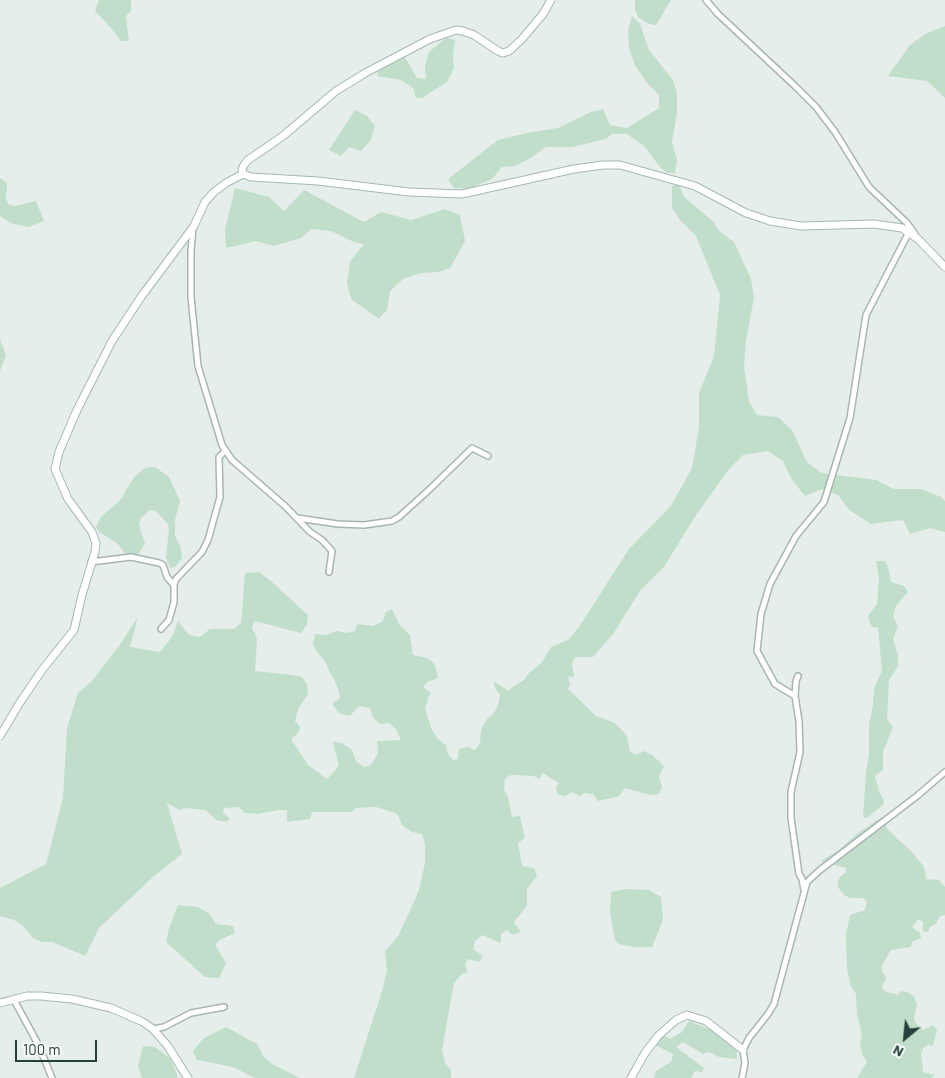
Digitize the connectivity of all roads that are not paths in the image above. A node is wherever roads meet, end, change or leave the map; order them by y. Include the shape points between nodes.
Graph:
1 (551, 0) edge
2 (706, 0) edge
3 (242, 174) junction
4 (194, 226) junction
5 (909, 232) junction
6 (918, 239) junction
7 (945, 267) edge
8 (225, 451) junction
9 (488, 456) dead end
10 (296, 518) junction
11 (91, 562) junction
12 (329, 572) dead end
13 (174, 585) junction
14 (161, 629) dead end
15 (798, 676) dead end
16 (794, 696) junction
17 (0, 736) edge
18 (945, 772) edge
19 (804, 891) junction
20 (14, 1000) junction
21 (0, 1003) edge
22 (224, 1007) dead end
23 (153, 1029) junction
24 (743, 1050) junction
25 (52, 1078) edge
26 (188, 1078) edge
27 (630, 1078) edge
28 (742, 1078) edge

1 - 3 street via 522,39 504,53 474,35 456,30 430,39 367,72 336,91 283,136 248,160
2 - 6 street via 816,107 869,187 907,223
3 - 4 street via 214,192 205,202
3 - 5 street via 408,192 462,194 574,169 620,165 695,186 746,213 770,221 801,226 874,224
4 - 8 street via 191,297 198,366
4 - 11 street via 112,342 81,401 56,461 55,469 68,499 95,538
5 - 6 street
5 - 16 street via 866,315 850,418 824,502 796,536 770,584 761,614 757,651 775,684
6 - 7 street
8 - 10 street
8 - 13 street via 219,457 220,497 208,540
9 - 10 street via 472,448 392,521 364,525
10 - 12 street via 332,551
11 - 13 street via 131,556 159,563
11 - 17 street via 74,630 42,670
13 - 14 street via 174,602
15 - 16 street
16 - 19 street via 800,752 791,792 791,818
18 - 19 street via 820,870
19 - 24 street via 774,1004
20 - 21 street
20 - 23 street via 27,996 72,999 111,1008
20 - 25 street
22 - 23 street via 191,1013
23 - 26 street
24 - 27 street via 706,1021 687,1015 658,1036
24 - 28 street

